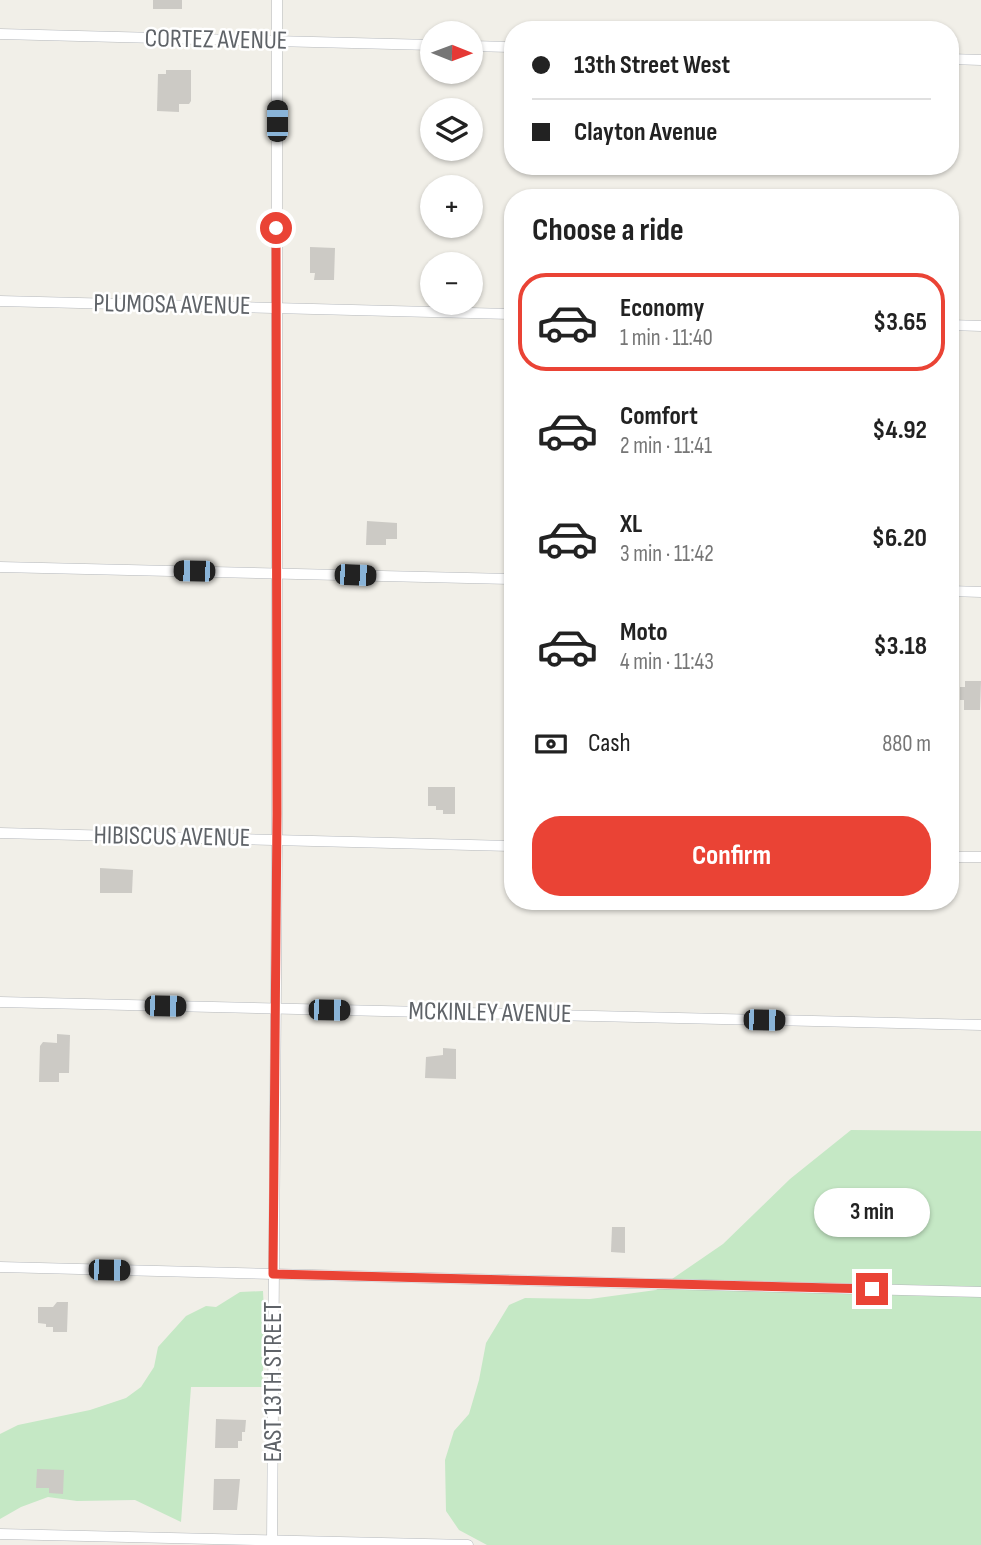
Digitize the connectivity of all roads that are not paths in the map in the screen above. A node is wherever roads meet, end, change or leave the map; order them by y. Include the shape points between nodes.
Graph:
1 (277, 0) edge
2 (0, 34) edge
3 (277, 41) junction
4 (420, 45) edge
5 (483, 46) edge
6 (504, 47) edge
7 (959, 59) edge
8 (981, 60) edge
9 (0, 300) edge
10 (275, 307) junction
11 (504, 314) edge
12 (959, 325) edge
13 (981, 326) edge
14 (0, 567) edge
15 (277, 573) junction
16 (504, 579) edge
17 (959, 591) edge
18 (981, 592) edge
19 (0, 833) edge
20 (276, 840) junction
21 (504, 846) edge
22 (959, 857) edge
23 (981, 858) edge
24 (0, 1002) edge
25 (275, 1008) junction
26 (981, 1025) edge
27 (0, 1267) edge
28 (273, 1274) junction
29 (981, 1292) edge
30 (0, 1534) edge
31 (272, 1543) edge
32 (468, 1545) edge

1 - 3 street, EAST 13TH STREET
2 - 3 street, CORTEZ AVENUE
3 - 4 street, CORTEZ AVENUE
3 - 10 street, EAST 13TH STREET
5 - 6 street
7 - 8 street
9 - 10 street, PLUMOSA AVENUE
10 - 11 street, PLUMOSA AVENUE
10 - 15 street, EAST 13TH STREET
12 - 13 street
14 - 15 street
15 - 16 street
15 - 20 street, EAST 13TH STREET
17 - 18 street
19 - 20 street, HIBISCUS AVENUE
20 - 21 street, HIBISCUS AVENUE
20 - 25 street, EAST 13TH STREET
22 - 23 street
24 - 25 street, MCKINLEY AVENUE
25 - 26 street, MCKINLEY AVENUE
25 - 28 street, EAST 13TH STREET
27 - 28 street
28 - 29 street
28 - 31 street, EAST 13TH STREET
30 - 31 street
31 - 32 street

